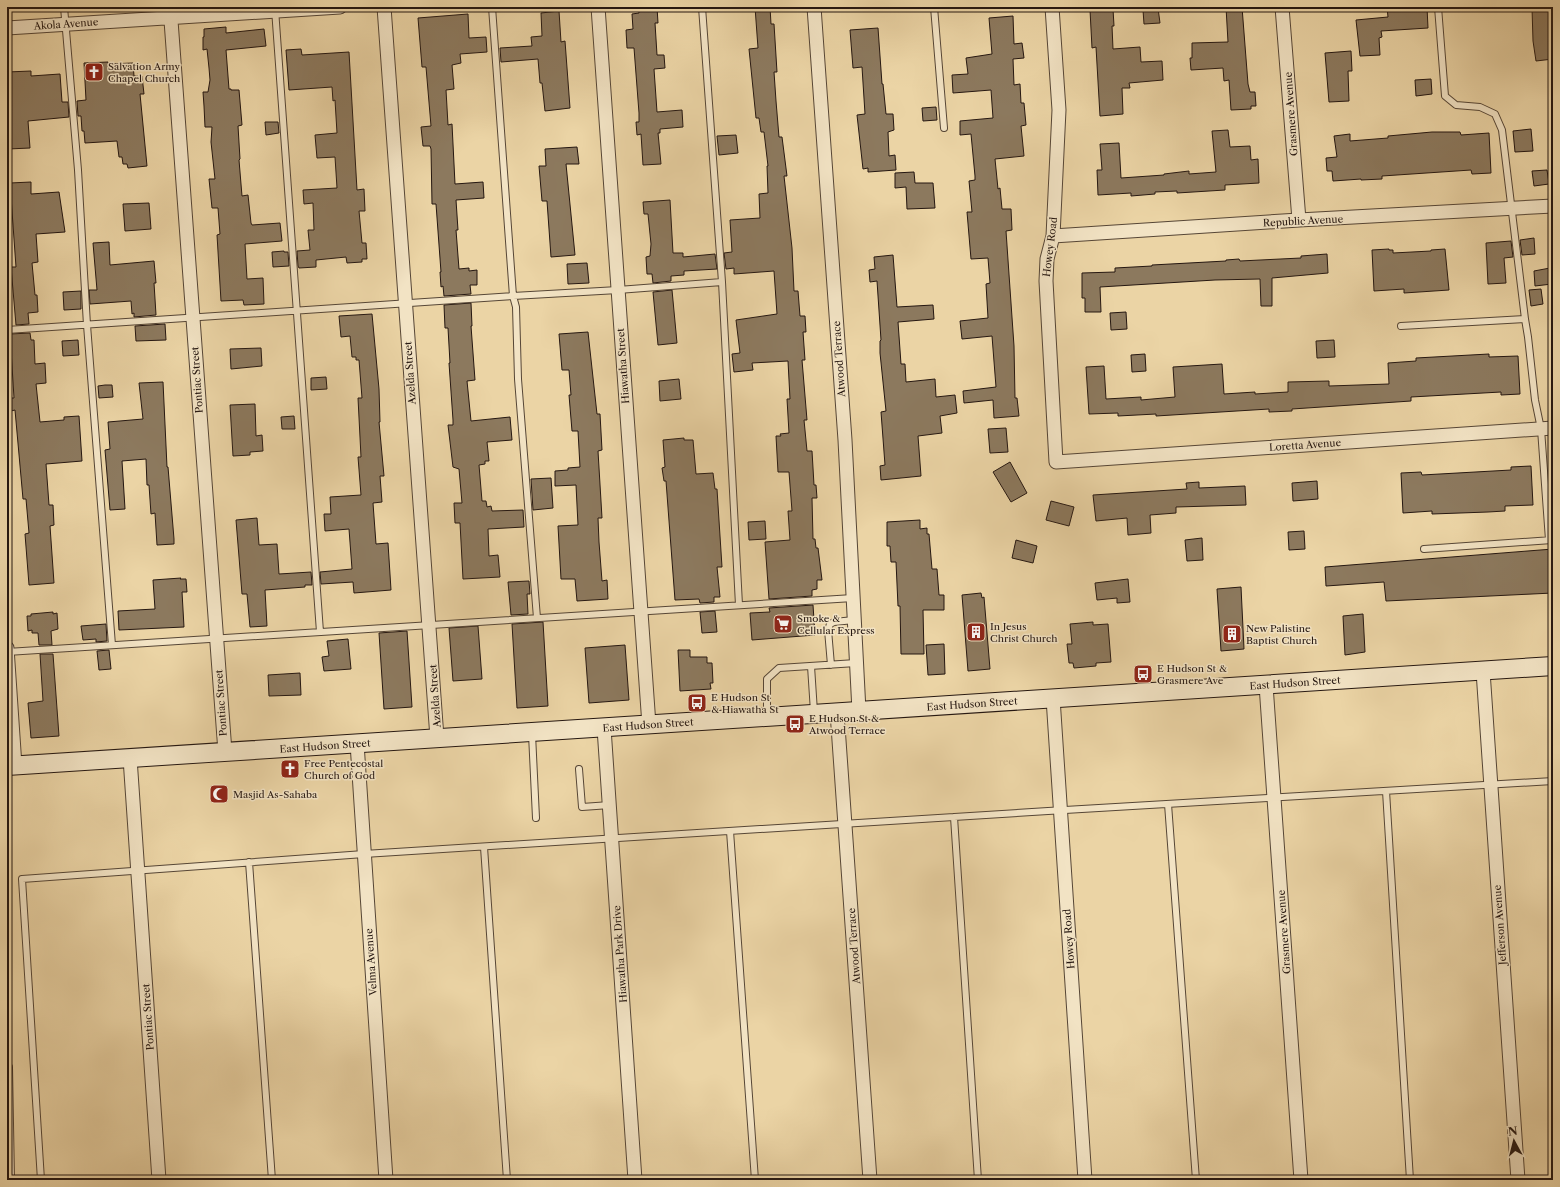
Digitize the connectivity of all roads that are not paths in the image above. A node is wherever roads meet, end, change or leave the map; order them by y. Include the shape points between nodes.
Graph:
1 (64, 7) edge
2 (340, 7) edge
3 (384, 7) edge
4 (492, 7) edge
5 (598, 7) edge
6 (702, 7) edge
7 (814, 7) edge
8 (934, 7) edge
9 (1052, 7) edge
10 (1282, 7) edge
11 (1438, 7) edge
12 (275, 9) edge
13 (171, 12) edge
14 (66, 24) junction
15 (7, 28) edge
16 (944, 128) dead end
17 (1553, 206) edge
18 (1511, 209) junction
19 (1299, 220) junction
20 (1054, 236) junction
21 (722, 282) junction
22 (618, 290) junction
23 (513, 296) junction
24 (405, 304) junction
25 (297, 310) junction
26 (193, 317) junction
27 (1525, 319) junction
28 (87, 325) junction
29 (1401, 326) dead end
30 (7, 330) edge
31 (1547, 428) edge
32 (1056, 462) joint
33 (1551, 540) edge
34 (1424, 549) dead end
35 (853, 598) junction
36 (739, 606) junction
37 (641, 612) junction
38 (537, 618) junction
39 (854, 620) junction
40 (430, 625) junction
41 (320, 632) junction
42 (217, 639) junction
43 (112, 645) junction
44 (7, 648) edge
45 (7, 652) edge
46 (856, 664) junction
47 (831, 665) junction
48 (811, 666) junction
49 (1553, 666) edge
50 (1483, 671) junction
51 (1266, 685) junction
52 (1053, 698) junction
53 (859, 711) junction
54 (837, 712) junction
55 (815, 714) junction
56 (767, 717) junction
57 (649, 725) junction
58 (604, 728) junction
59 (532, 732) junction
60 (437, 738) junction
61 (357, 744) junction
62 (225, 752) junction
63 (130, 758) junction
64 (11, 766) edge
65 (579, 769) dead end
66 (1553, 781) edge
67 (1490, 785) junction
68 (1386, 791) junction
69 (1275, 798) junction
70 (610, 804) junction
71 (1168, 804) junction
72 (1060, 810) junction
73 (954, 817) junction
74 (536, 818) dead end
75 (845, 824) junction
76 (730, 832) junction
77 (612, 839) junction
78 (484, 847) junction
79 (364, 854) junction
80 (249, 862) junction
81 (137, 870) junction
82 (7, 1068) edge
83 (11, 1180) edge
84 (41, 1180) edge
85 (159, 1180) edge
86 (272, 1180) edge
87 (386, 1180) edge
88 (507, 1180) edge
89 (635, 1180) edge
90 (755, 1180) edge
91 (870, 1180) edge
92 (978, 1180) edge
93 (1084, 1180) edge
94 (1196, 1180) edge
95 (1301, 1180) edge
96 (1410, 1180) edge
97 (1518, 1180) edge

1 - 14 lane
2 - 12 street, Akola Avenue
3 - 24 street, Azelda Street
4 - 23 lane
5 - 22 street, Hiawatha Street
6 - 21 lane
7 - 35 street, Atwood Terrace via 845,440
8 - 16 lane
9 - 20 street, Howey Road via 1059,110
10 - 19 street, Grasmere Avenue
11 - 18 lane via 1445,96 1456,105 1480,107 1495,114 1502,130
12 - 13 street, Akola Avenue
12 - 25 lane
13 - 14 street, Akola Avenue
13 - 26 street, Pontiac Street
14 - 15 street, Akola Avenue
14 - 28 lane
17 - 18 street, Republic Avenue
18 - 19 street, Republic Avenue
18 - 27 lane
19 - 20 street, Republic Avenue
20 - 32 street, Howey Road via 1047,259 1046,281
21 - 22 lane
21 - 36 lane
22 - 23 lane
22 - 37 street, Hiawatha Street
23 - 24 lane
23 - 38 lane via 516,307 518,379
24 - 25 lane
24 - 40 street, Azelda Street
25 - 26 lane
25 - 41 lane
26 - 28 lane
26 - 42 street, Pontiac Street
27 - 29 lane
27 - 31 lane via 1535,400
28 - 30 lane
28 - 43 lane
31 - 32 street, Loretta Avenue
31 - 33 lane
33 - 34 lane
35 - 36 lane
35 - 39 street, Atwood Terrace
36 - 37 lane
37 - 38 lane
37 - 57 street, Hiawatha Street
38 - 40 lane
39 - 46 street, Atwood Terrace
39 - 47 lane via 830,624 828,630
40 - 41 lane
40 - 60 street, Azelda Street
41 - 42 lane
42 - 43 lane
42 - 62 street, Pontiac Street
43 - 45 lane
44 - 45 street
45 - 64 street
46 - 47 lane
46 - 53 street, Atwood Terrace
47 - 48 lane
48 - 55 lane
48 - 56 lane via 779,668 767,679
49 - 50 main road, East Hudson Street
50 - 51 main road, East Hudson Street
50 - 67 street, Jefferson Avenue
51 - 52 main road, East Hudson Street
51 - 69 street, Grasmere Avenue
52 - 53 main road, East Hudson Street
52 - 72 street, Howey Road
53 - 54 main road, East Hudson Street
54 - 55 main road, East Hudson Street
54 - 75 street, Atwood Terrace
55 - 56 main road, East Hudson Street
56 - 57 main road, East Hudson Street
57 - 58 main road, East Hudson Street
58 - 59 main road, East Hudson Street
58 - 70 street, Hiawatha Park Drive
59 - 60 main road, East Hudson Street
59 - 74 lane
60 - 61 main road, East Hudson Street
61 - 62 main road, East Hudson Street
61 - 79 street, Velma Avenue
62 - 63 main road, East Hudson Street
63 - 64 main road, East Hudson Street
63 - 81 street, Pontiac Street
65 - 70 lane via 582,807
66 - 67 lane
67 - 68 lane
67 - 97 street, Jefferson Avenue
68 - 69 lane
68 - 96 lane
69 - 71 lane
69 - 95 street, Grasmere Avenue
70 - 77 street, Hiawatha Park Drive
71 - 72 lane
71 - 94 lane
72 - 73 lane
72 - 93 street, Howey Road
73 - 75 lane
73 - 92 lane
75 - 76 lane
75 - 91 street, Atwood Terrace
76 - 77 lane
76 - 90 lane
77 - 78 lane
77 - 89 street, Hiawatha Park Drive
78 - 79 lane
78 - 88 lane
79 - 80 lane
79 - 87 street, Velma Avenue
80 - 81 lane
80 - 86 lane
81 - 84 lane via 22,879
81 - 85 street, Pontiac Street
82 - 83 lane via 9,1067

